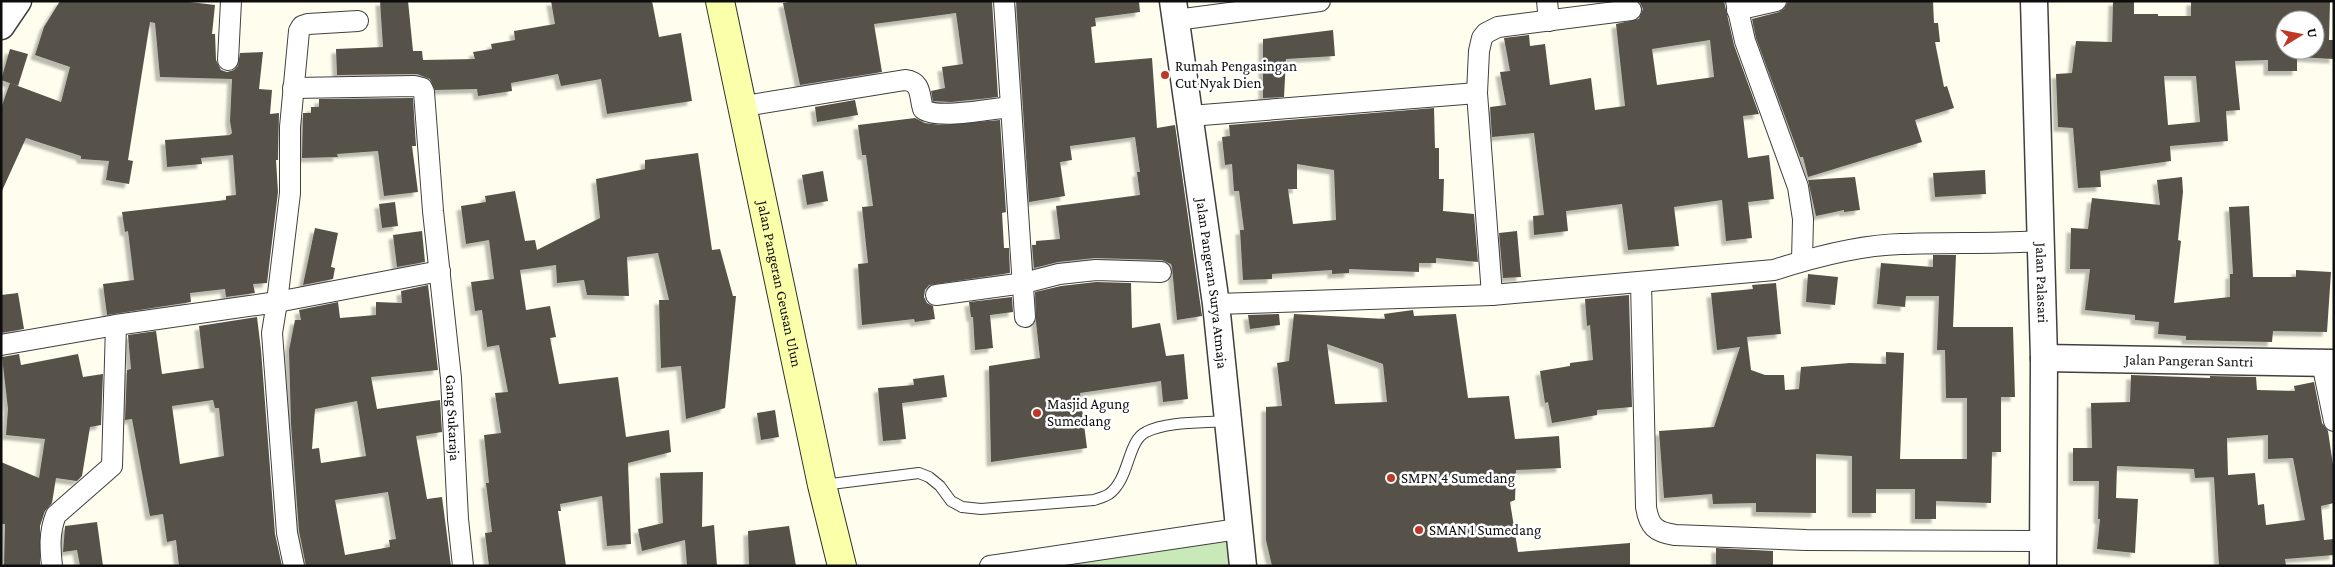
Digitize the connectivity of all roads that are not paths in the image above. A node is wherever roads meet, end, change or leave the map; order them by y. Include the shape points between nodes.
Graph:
1 (18, 1) edge
2 (231, 1) edge
3 (720, 1) edge
4 (1004, 1) edge
5 (1320, 1) edge
6 (1776, 1) edge
7 (2034, 1) edge
8 (1736, 5) edge
9 (1174, 10) edge
10 (1631, 10) dead end
11 (1548, 11) edge
12 (358, 21) dead end
13 (1, 26) edge
14 (228, 60) dead end
15 (293, 88) junction
16 (1477, 93) junction
17 (744, 106) junction
18 (1010, 107) junction
19 (1190, 116) junction
20 (2042, 241) junction
21 (1802, 261) junction
22 (440, 271) junction
23 (1161, 272) dead end
24 (1641, 282) junction
25 (1024, 283) junction
26 (936, 295) dead end
27 (1492, 295) junction
28 (277, 302) junction
29 (1216, 304) junction
30 (1026, 317) dead end
31 (116, 325) junction
32 (1, 345) edge
33 (2044, 358) junction
34 (2328, 363) edge
35 (1228, 421) junction
36 (2334, 421) edge
37 (822, 485) junction
38 (1238, 529) junction
39 (2043, 553) edge
40 (52, 566) edge
41 (294, 566) edge
42 (463, 566) edge
43 (842, 566) edge
44 (990, 566) edge
45 (1243, 566) edge

1 - 13 street
2 - 14 street
3 - 17 main road, Jalan Pangeran Geusan Ulun
4 - 18 street
5 - 9 street
6 - 8 street
7 - 20 street, Jalan Palasari
8 - 21 street via 1745,41 1800,195
9 - 19 street, Jalan Pangeran Surya Atmaja
10 - 11 street
11 - 16 street via 1486,33 1479,51
12 - 15 street via 302,26
15 - 22 street, Gang Sukaraja via 422,88
15 - 28 street via 290,194
16 - 19 street
16 - 27 street
17 - 18 street via 906,80 918,86 923,109 929,113
17 - 37 main road, Jalan Pangeran Geusan Ulun
18 - 25 street
19 - 29 street, Jalan Pangeran Surya Atmaja
20 - 21 street via 1899,244
20 - 33 street, Jalan Palasari
21 - 24 street via 1774,270
22 - 28 street
22 - 42 street, Gang Sukaraja via 451,378
23 - 25 street via 1096,270 1059,274
24 - 27 street
24 - 39 street via 1646,507 1653,528 1675,535
25 - 26 street
25 - 30 street
27 - 29 street
28 - 31 street
28 - 41 street via 272,333 287,534
29 - 35 street, Jalan Pangeran Surya Atmaja
31 - 32 street
31 - 40 street via 112,466 56,515 50,545
33 - 34 street, Jalan Pangeran Santri
33 - 39 street, Jalan Palasari
34 - 36 street
35 - 37 lane via 1159,427 1145,432 1134,445 1118,484 1108,494 1094,500 981,509 962,507 951,501 929,477 919,473
35 - 38 street, Jalan Pangeran Surya Atmaja
37 - 43 main road, Jalan Pangeran Geusan Ulun
38 - 44 street
38 - 45 street, Jalan Pangeran Surya Atmaja

